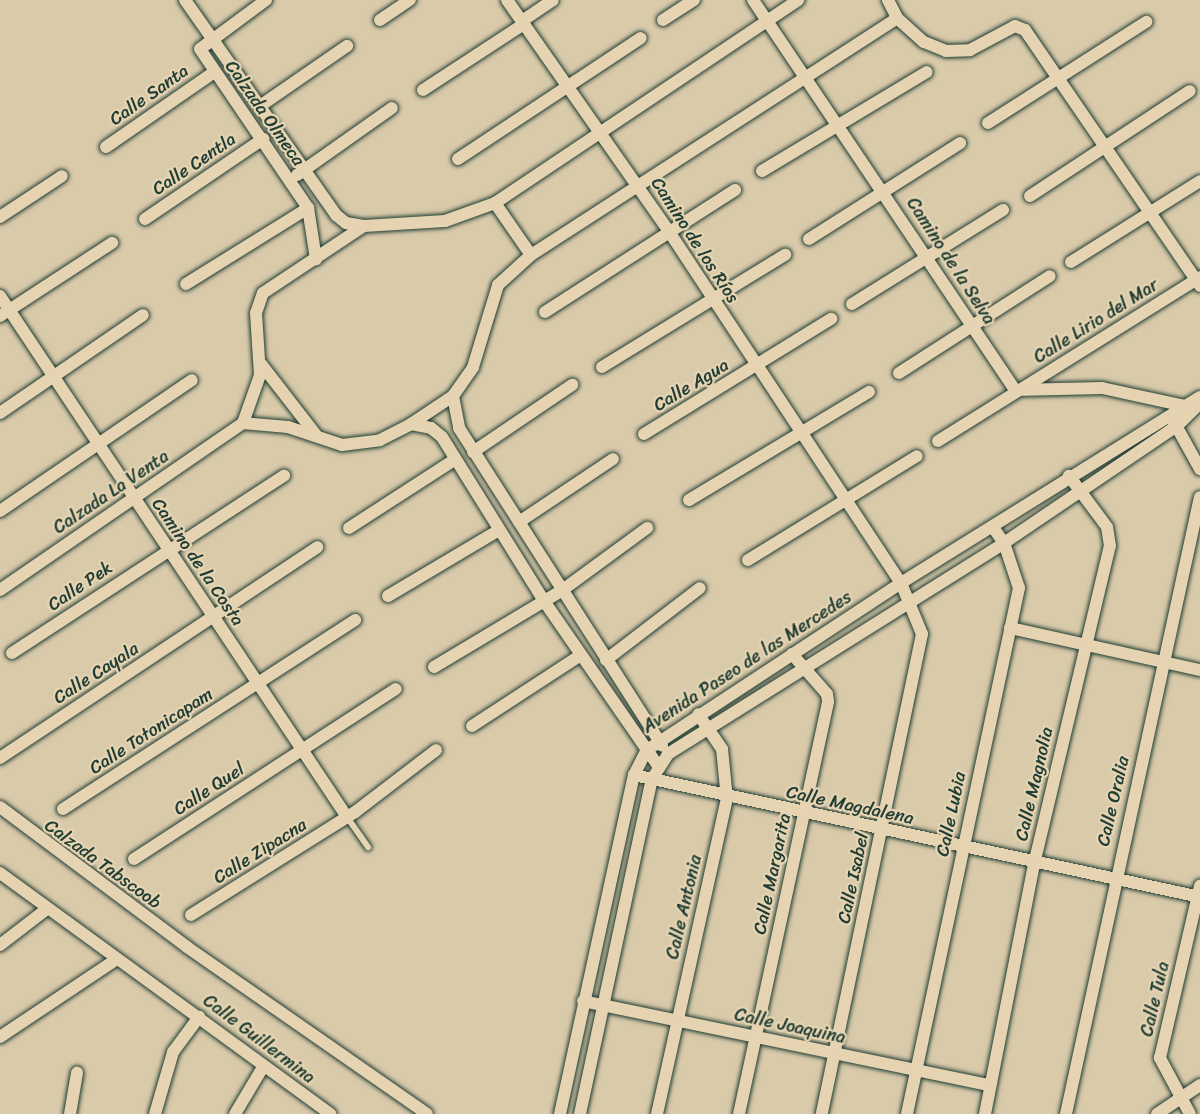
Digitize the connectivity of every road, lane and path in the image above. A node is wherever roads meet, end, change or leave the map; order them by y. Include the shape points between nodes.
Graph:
1 (185, 0) edge
2 (266, 0) edge
3 (410, 0) edge
4 (507, 0) edge
5 (553, 0) edge
6 (694, 0) edge
7 (753, 0) edge
8 (798, 0) edge
9 (888, 0) edge
10 (897, 18) junction
11 (380, 20) dead end
12 (663, 20) dead end
13 (767, 22) junction
14 (1146, 22) dead end
15 (523, 23) junction
16 (213, 38) junction
17 (641, 38) dead end
18 (347, 46) dead end
19 (927, 72) dead end
20 (213, 73) junction
21 (804, 75) junction
22 (1060, 77) junction
23 (568, 85) junction
24 (423, 90) dead end
25 (1190, 91) dead end
26 (260, 106) junction
27 (392, 108) dead end
28 (988, 123) dead end
29 (838, 125) junction
30 (602, 132) junction
31 (263, 139) junction
32 (960, 143) dead end
33 (1107, 146) junction
34 (106, 147) dead end
35 (458, 159) dead end
36 (303, 171) junction
37 (762, 171) dead end
38 (62, 176) dead end
39 (290, 179) junction
40 (1200, 180) edge
41 (639, 187) junction
42 (735, 190) dead end
43 (883, 191) junction
44 (1030, 196) dead end
45 (495, 203) junction
46 (308, 207) junction
47 (1003, 210) dead end
48 (1149, 213) junction
49 (0, 217) edge
50 (145, 219) dead end
51 (364, 226) junction
52 (670, 233) junction
53 (809, 239) dead end
54 (112, 243) dead end
55 (531, 255) junction
56 (785, 255) dead end
57 (929, 258) junction
58 (316, 260) junction
59 (1071, 262) dead end
60 (1050, 276) dead end
61 (1198, 281) edge
62 (186, 284) dead end
63 (0, 296) edge
64 (713, 300) junction
65 (852, 304) dead end
66 (545, 312) dead end
67 (5, 313) edge
68 (142, 315) dead end
69 (831, 319) dead end
70 (970, 323) junction
71 (261, 364) junction
72 (758, 366) junction
73 (602, 367) dead end
74 (899, 373) dead end
75 (51, 376) junction
76 (192, 380) dead end
77 (572, 385) dead end
78 (1015, 390) junction
79 (869, 392) dead end
80 (453, 396) junction
81 (1196, 405) edge
82 (0, 413) edge
83 (1173, 421) junction
84 (243, 423) junction
85 (411, 424) junction
86 (799, 433) junction
87 (644, 434) dead end
88 (319, 439) junction
89 (938, 441) dead end
90 (99, 444) junction
91 (473, 452) junction
92 (917, 456) dead end
93 (613, 459) dead end
94 (454, 460) junction
95 (1200, 469) edge
96 (284, 476) dead end
97 (1069, 476) junction
98 (1080, 492) junction
99 (1200, 497) edge
100 (134, 498) junction
101 (689, 500) dead end
102 (848, 502) junction
103 (0, 511) edge
104 (519, 522) junction
105 (993, 527) junction
106 (349, 528) dead end
107 (647, 528) dead end
108 (499, 530) junction
109 (1004, 543) junction
110 (317, 547) dead end
111 (168, 549) junction
112 (748, 560) dead end
113 (901, 583) junction
114 (700, 588) dead end
115 (0, 590) edge
116 (561, 591) junction
117 (388, 596) dead end
118 (908, 600) junction
119 (544, 601) junction
120 (212, 618) junction
121 (355, 620) dead end
122 (1010, 627) junction
123 (1084, 642) junction
124 (12, 653) dead end
125 (792, 654) junction
126 (581, 655) junction
127 (606, 660) junction
128 (1164, 662) junction
129 (434, 667) dead end
130 (804, 668) junction
131 (1200, 670) edge
132 (258, 683) junction
133 (396, 689) dead end
134 (698, 714) junction
135 (472, 726) dead end
136 (709, 730) junction
137 (658, 740) junction
138 (304, 749) junction
139 (436, 750) dead end
140 (647, 750) junction
141 (668, 754) junction
142 (0, 758) edge
143 (658, 767) junction
144 (634, 775) junction
145 (652, 780) junction
146 (727, 799) junction
147 (0, 807) edge
148 (63, 809) dead end
149 (804, 813) junction
150 (347, 817) junction
151 (881, 829) junction
152 (962, 846) junction
153 (368, 847) dead end
154 (134, 859) dead end
155 (1035, 860) junction
156 (0, 873) edge
157 (1114, 877) junction
158 (1199, 893) edge
159 (47, 909) junction
160 (191, 915) dead end
161 (0, 945) edge
162 (117, 959) junction
163 (583, 1001) junction
164 (602, 1005) junction
165 (199, 1017) junction
166 (678, 1019) junction
167 (0, 1037) edge
168 (754, 1037) junction
169 (834, 1053) junction
170 (263, 1067) junction
171 (77, 1073) dead end
172 (916, 1073) junction
173 (990, 1085) junction
174 (1200, 1085) edge
175 (1180, 1098) junction
176 (328, 1113) edge
177 (70, 1114) edge
178 (155, 1114) edge
179 (235, 1114) edge
180 (427, 1114) edge
181 (560, 1114) edge
182 (580, 1114) edge
183 (657, 1114) edge
184 (739, 1114) edge
185 (822, 1114) edge
186 (907, 1114) edge
187 (985, 1114) edge
188 (1066, 1114) edge
189 (1157, 1114) edge
190 (1190, 1114) edge

1 - 16 street
2 - 16 street
3 - 11 street
4 - 15 street, Camino de los Ríos
5 - 15 street
6 - 12 street
7 - 13 street, Camino de la Selva
8 - 13 street
9 - 10 street
10 - 21 street
10 - 22 street via 924,42 946,51 970,50 1015,26 1032,37
13 - 21 street, Camino de la Selva
13 - 30 street
14 - 22 street
15 - 23 street, Camino de los Ríos
15 - 24 street
16 - 20 street, Calzada Olmeca via 200,49
16 - 26 street
17 - 23 street
18 - 26 street
19 - 29 street
20 - 31 street, Calzada Olmeca
20 - 34 street, Calle Santa
21 - 29 street, Camino de la Selva
21 - 41 street
22 - 28 street
22 - 33 street
23 - 30 street, Camino de los Ríos
23 - 35 street
25 - 33 street
26 - 36 street
27 - 36 street
29 - 37 street
29 - 43 street, Camino de la Selva
30 - 41 street, Camino de los Ríos
30 - 45 street
31 - 39 street, Calzada Olmeca
31 - 50 street, Calle Centla
32 - 43 street
33 - 44 street
33 - 48 street
36 - 39 street
36 - 51 street via 336,215 346,223
38 - 49 street
39 - 46 street, Calzada Olmeca
40 - 48 street
41 - 52 street, Camino de los Ríos
41 - 55 street
42 - 52 street
43 - 53 street
43 - 57 street, Camino de la Selva
45 - 51 street via 445,221
45 - 55 street
46 - 58 street, Calzada Olmeca
46 - 62 street
47 - 57 street
48 - 59 street
48 - 61 street
51 - 58 street
52 - 64 street, Camino de los Ríos
52 - 66 street
54 - 67 street
55 - 80 street via 498,285 473,367
56 - 64 street
57 - 65 street
57 - 70 street, Camino de la Selva
58 - 71 street via 263,293 259,300
60 - 70 street
61 - 78 street, Calle Lirio del Mar
63 - 67 street, Camino de la Costa
64 - 72 street, Camino de los Ríos
64 - 73 street
67 - 75 street, Camino de la Costa
68 - 75 street
69 - 72 street, Calle Agua
70 - 74 street
70 - 78 street, Camino de la Selva
71 - 84 street
71 - 88 street
72 - 86 street, Camino de los Ríos
72 - 87 street, Calle Agua
75 - 82 street
75 - 90 street, Camino de la Costa
76 - 90 street
77 - 91 street
78 - 81 street via 1102,388
78 - 89 street, Calle Lirio del Mar
79 - 86 street
80 - 85 street
80 - 91 street via 459,428
81 - 83 street, Avenida Paseo de las Mercedes
83 - 95 street
83 - 97 street, Avenida Paseo de las Mercedes
83 - 98 street, Avenida Paseo de las Mercedes
84 - 88 street via 288,427
84 - 100 street, Calzada La Venta
85 - 88 street via 380,440 342,445
85 - 94 street via 430,428
86 - 101 street
86 - 102 street, Camino de los Ríos
90 - 100 street, Camino de la Costa
90 - 103 street
91 - 104 street
92 - 102 street
93 - 104 street
94 - 106 street
94 - 108 street
96 - 111 street, Calle Pek
97 - 98 street, Calle Magnolia
97 - 105 street, Avenida Paseo de las Mercedes
98 - 109 street, Avenida Paseo de las Mercedes
98 - 123 street, Calle Magnolia via 1107,528 1110,546
99 - 128 street, Calle Oralia
100 - 111 street, Camino de la Costa
100 - 115 street, Calzada La Venta
102 - 112 street
102 - 113 street, Camino de los Ríos
104 - 116 street
105 - 109 street, Calle Lubia
105 - 113 street, Avenida Paseo de las Mercedes
107 - 116 street
108 - 117 street
108 - 119 street
109 - 118 street, Avenida Paseo de las Mercedes
109 - 122 street, Calle Lubia via 1019,588
110 - 120 street, Calle Cayala
111 - 120 street, Camino de la Costa
111 - 124 street, Calle Pek
113 - 118 street, Calle Isabel
113 - 125 street, Avenida Paseo de las Mercedes
114 - 127 street
116 - 119 street
116 - 127 street
118 - 130 street, Avenida Paseo de las Mercedes
118 - 151 street, Calle Isabel via 924,643
119 - 126 street
119 - 129 street
120 - 132 street, Camino de la Costa
120 - 142 street, Calle Cayala
121 - 132 street, Calle Totonicapam
122 - 123 street
122 - 152 street, Calle Lubia
123 - 128 street
123 - 155 street, Calle Magnolia
125 - 130 street, Calle Margarita
125 - 134 street, Avenida Paseo de las Mercedes
126 - 135 street
126 - 140 street
127 - 137 street
128 - 131 street
128 - 157 street, Calle Oralia
130 - 136 street, Avenida Paseo de las Mercedes
130 - 149 street, Calle Margarita via 828,701
132 - 138 street, Camino de la Costa
132 - 148 street, Calle Totonicapam
133 - 138 street, Calle Quel
134 - 136 street, Calle Antonia
134 - 137 street, Avenida Paseo de las Mercedes
136 - 141 street, Avenida Paseo de las Mercedes
136 - 146 street, Calle Antonia via 722,749
137 - 140 street, Avenida Paseo de las Mercedes
137 - 141 street
138 - 150 street, Camino de la Costa
138 - 154 street, Calle Quel
139 - 150 street, Calle Zipacna
140 - 143 street
140 - 144 street, Avenida Paseo de las Mercedes
141 - 143 street, Avenida Paseo de las Mercedes
143 - 145 street, Avenida Paseo de las Mercedes
144 - 145 street, Calle Magdalena
144 - 163 street, Avenida Paseo de las Mercedes
145 - 146 street, Calle Magdalena
145 - 164 street, Avenida Paseo de las Mercedes
146 - 149 street, Calle Magdalena
146 - 166 street, Calle Antonia
147 - 180 street, Calzada Tabscoob via 187,947
149 - 151 street, Calle Magdalena
149 - 168 street, Calle Margarita
150 - 153 lane, Camino de la Costa
150 - 160 street, Calle Zipacna
151 - 152 street, Calle Magdalena
151 - 169 street, Calle Isabel
152 - 155 street, Calle Magdalena
152 - 172 street, Calle Lubia
155 - 157 street, Calle Magdalena
155 - 173 street, Calle Magnolia
156 - 159 street, Calle Guillermina
157 - 158 street, Calle Magdalena
157 - 188 street, Calle Oralia
158 - 175 street, Calle Tula via 1160,1058
159 - 161 street
159 - 162 street, Calle Guillermina
162 - 165 street, Calle Guillermina
162 - 167 street
163 - 164 street, Calle Joaquina
163 - 181 street, Avenida Paseo de las Mercedes
164 - 166 street, Calle Joaquina
164 - 182 street, Avenida Paseo de las Mercedes
165 - 170 street, Calle Guillermina
165 - 178 street via 173,1052
166 - 168 street, Calle Joaquina
166 - 183 street, Calle Antonia
168 - 169 street, Calle Joaquina
168 - 184 street, Calle Margarita
169 - 172 street, Calle Joaquina
169 - 185 street, Calle Isabel
170 - 176 street, Calle Guillermina
170 - 179 street
171 - 177 street
172 - 173 street, Calle Joaquina
172 - 186 street, Calle Lubia
173 - 187 street, Calle Magnolia
174 - 175 street
175 - 189 street
175 - 190 street, Calle Tula

